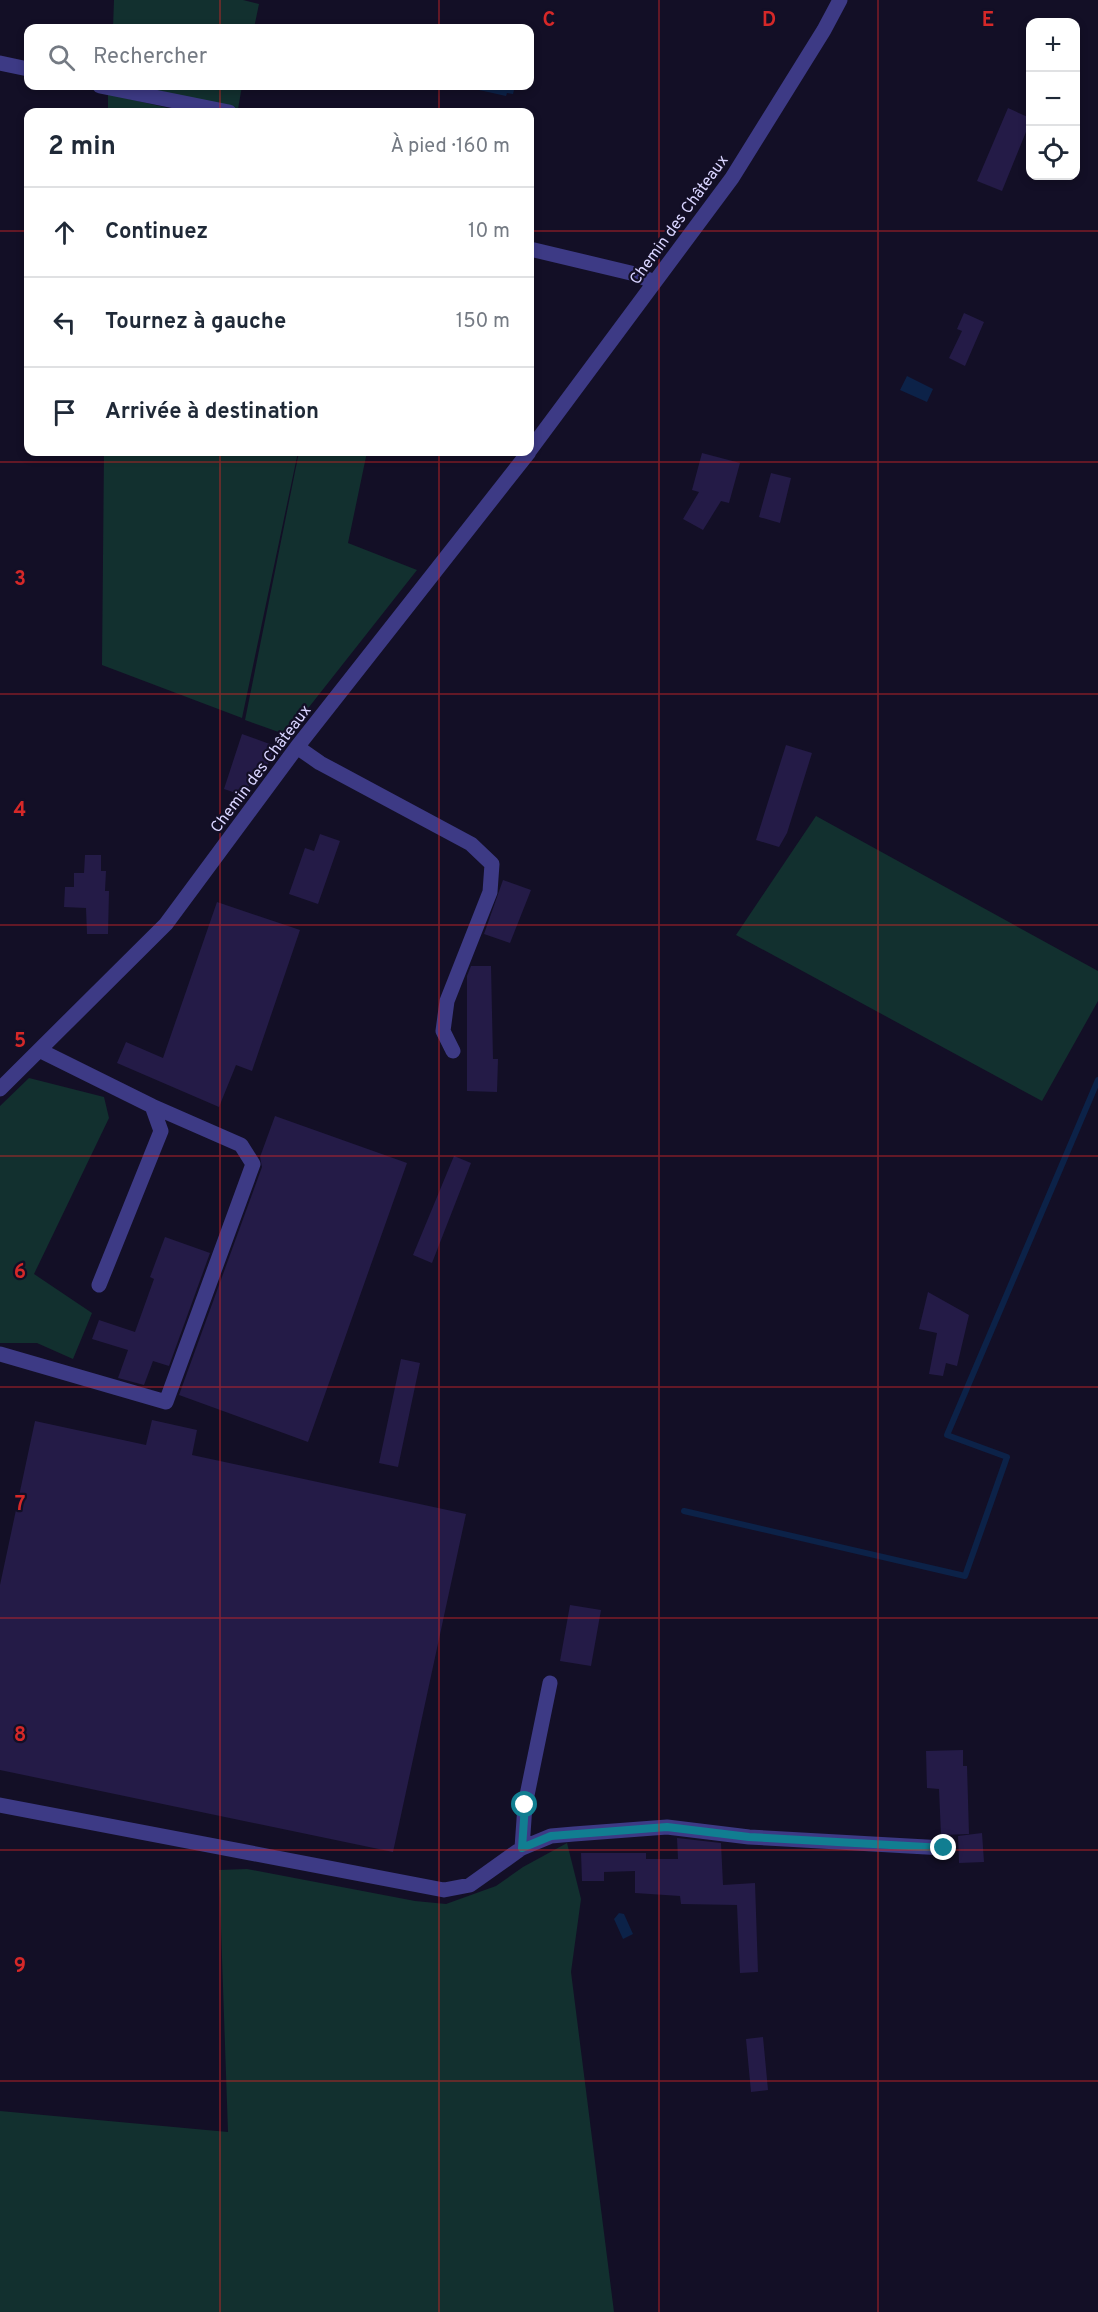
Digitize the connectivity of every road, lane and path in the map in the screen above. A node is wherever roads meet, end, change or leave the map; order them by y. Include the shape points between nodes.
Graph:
1 (840, 0) edge
2 (0, 63) edge
3 (24, 68) edge
4 (120, 90) edge
5 (209, 108) edge
6 (534, 250) edge
7 (654, 282) junction
8 (534, 444) edge
9 (525, 456) edge
10 (297, 747) junction
11 (39, 1050) junction
12 (453, 1051) dead end
13 (0, 1089) edge
14 (152, 1106) junction
15 (99, 1285) dead end
16 (0, 1354) edge
17 (550, 1683) dead end
18 (0, 1804) edge
19 (522, 1848) junction
20 (944, 1848) dead end

1 - 7 street, Chemin des Châteaux via 732,178
2 - 3 street
4 - 5 street
6 - 7 street
7 - 8 street, Chemin des Châteaux
9 - 10 street, Chemin des Châteaux
10 - 11 street, Chemin des Châteaux via 166,924
10 - 12 street via 471,844 492,864 490,892 447,1001 443,1031
11 - 13 street, Chemin des Châteaux
11 - 14 street
14 - 15 street via 161,1131
14 - 16 street via 241,1145 253,1164 166,1402
17 - 19 street via 525,1805
18 - 19 street via 444,1890 470,1885
19 - 20 street via 551,1836 667,1827 749,1837

